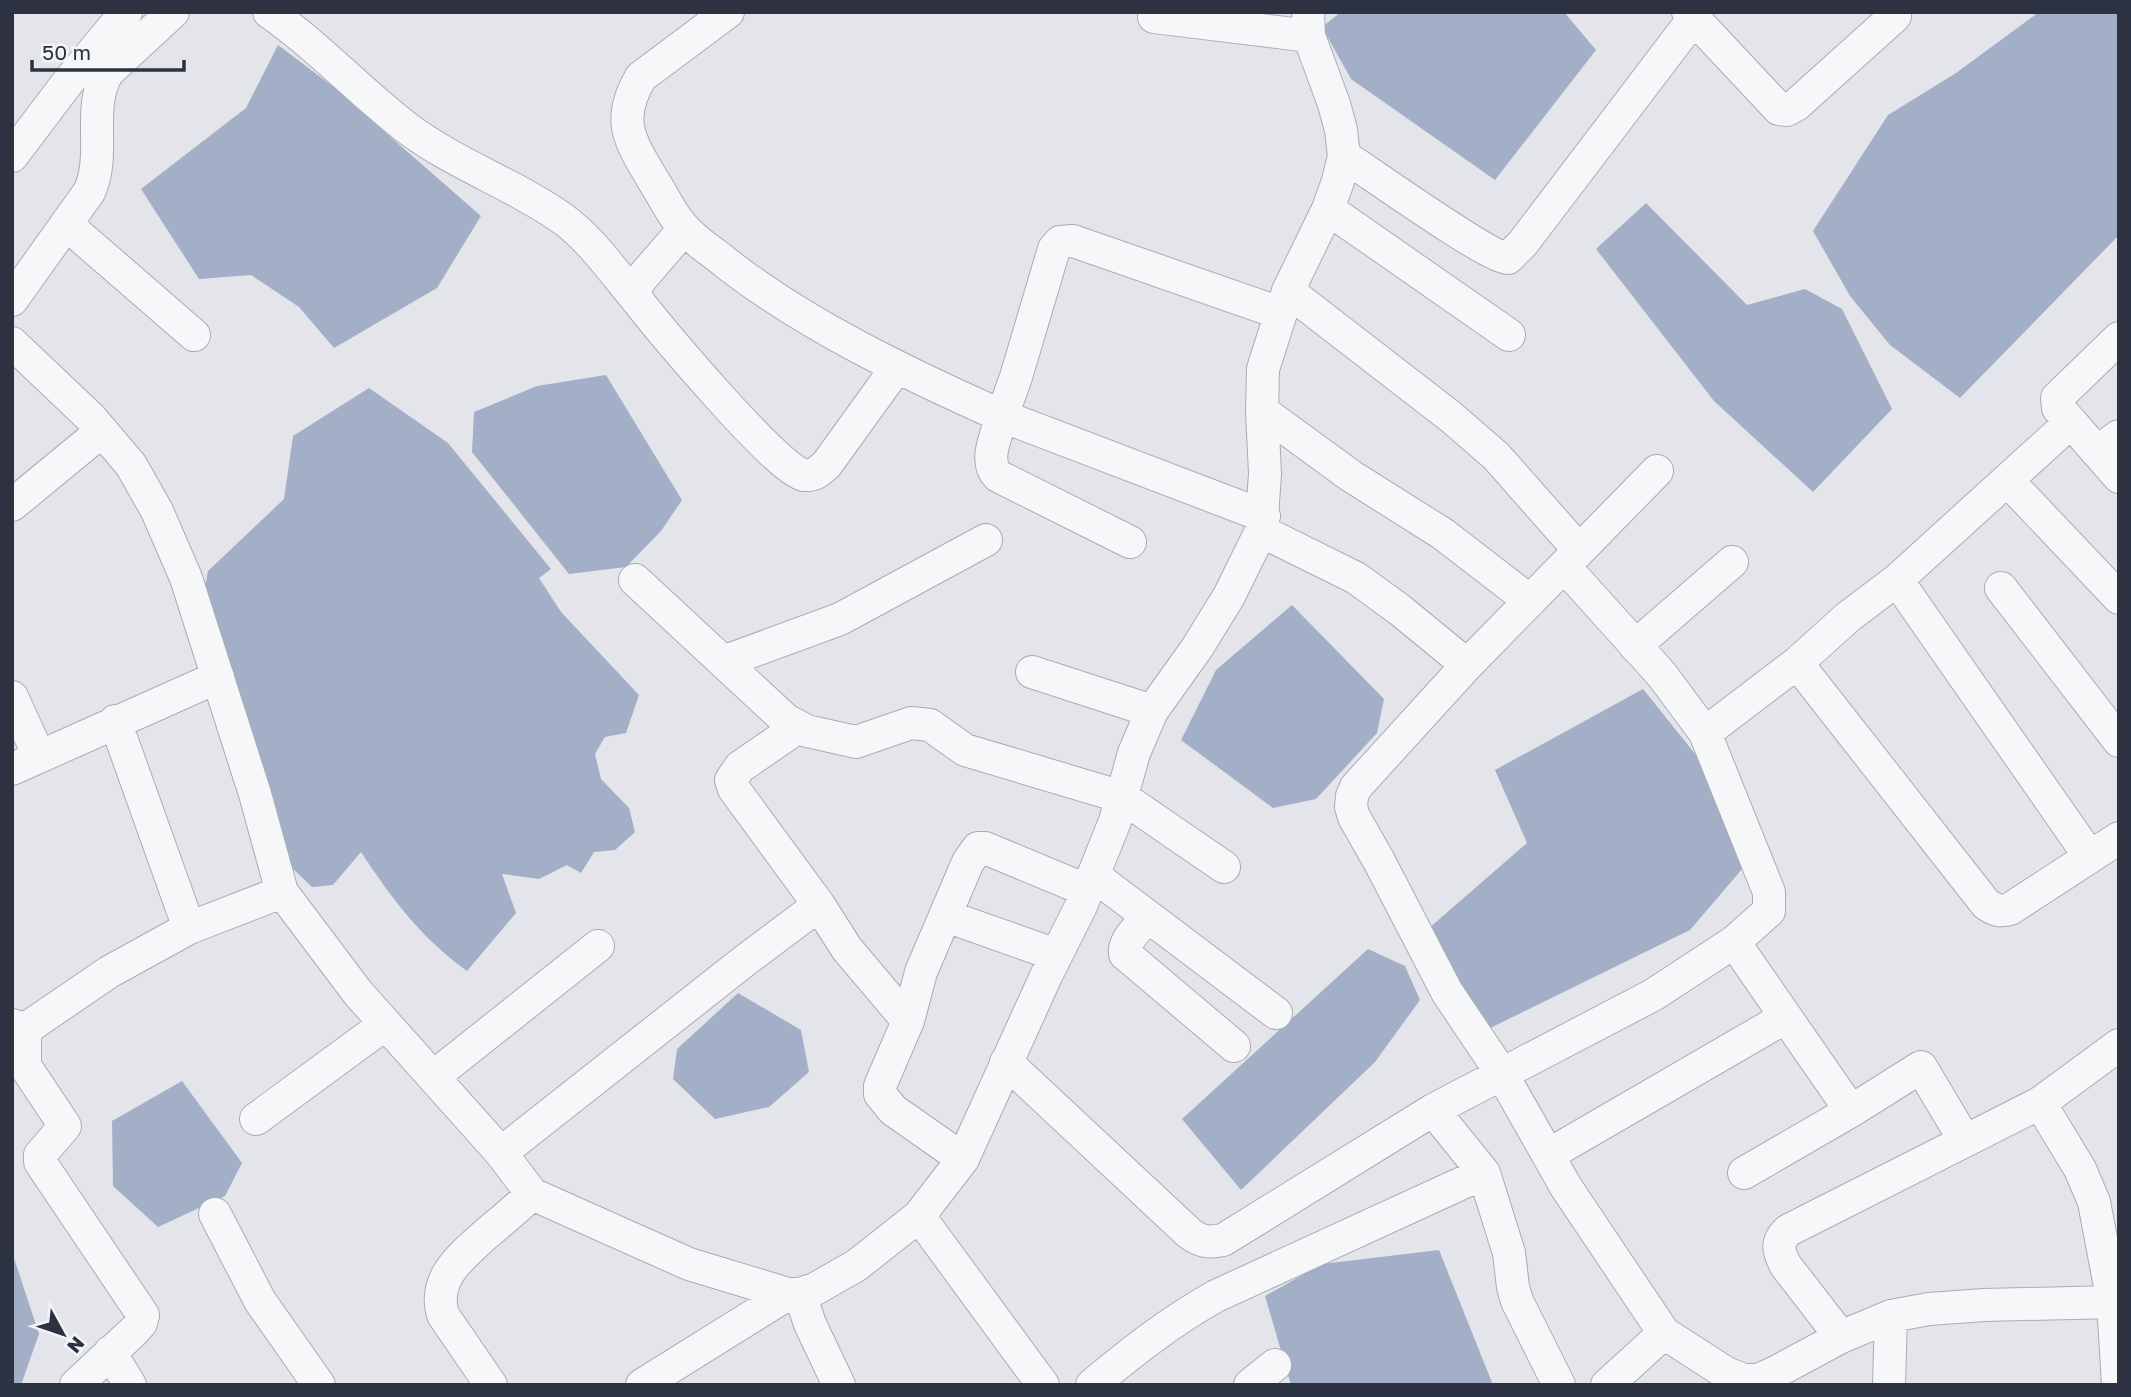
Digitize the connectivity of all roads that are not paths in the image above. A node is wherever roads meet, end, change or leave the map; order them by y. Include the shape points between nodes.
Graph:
1 (126, 12) edge
2 (173, 12) edge
3 (728, 12) edge
4 (1691, 15) edge
5 (1895, 16) dead end
6 (1154, 17) dead end
7 (291, 18) edge
8 (1309, 24) edge
9 (12, 156) edge
10 (1344, 156) junction
11 (1328, 209) junction
12 (66, 224) junction
13 (684, 229) junction
14 (12, 300) edge
15 (638, 301) junction
16 (1284, 302) junction
17 (194, 335) dead end
18 (1509, 335) dead end
19 (2119, 338) edge
20 (12, 343) edge
21 (897, 367) junction
22 (1262, 411) junction
23 (1002, 416) junction
24 (2071, 422) junction
25 (102, 431) junction
26 (2108, 444) edge
27 (1657, 471) dead end
28 (2119, 477) edge
29 (2008, 481) junction
30 (12, 505) edge
31 (1262, 524) junction
32 (986, 540) dead end
33 (1130, 542) dead end
34 (1572, 558) junction
35 (1732, 562) dead end
36 (635, 580) dead end
37 (1897, 580) junction
38 (2001, 588) dead end
39 (2119, 598) edge
40 (1530, 601) junction
41 (1635, 646) junction
42 (723, 662) junction
43 (1797, 663) junction
44 (1467, 665) junction
45 (1032, 672) dead end
46 (218, 677) junction
47 (12, 697) edge
48 (1152, 711) junction
49 (115, 721) junction
50 (798, 727) junction
51 (1705, 733) junction
52 (2119, 741) edge
53 (26, 762) edge
54 (1122, 797) junction
55 (2119, 838) edge
56 (2090, 857) junction
57 (1224, 867) dead end
58 (1090, 883) junction
59 (282, 892) junction
60 (819, 905) junction
61 (946, 916) junction
62 (1147, 918) junction
63 (189, 928) junction
64 (1734, 942) junction
65 (598, 946) dead end
66 (1056, 955) junction
67 (1276, 1013) dead end
68 (1786, 1017) junction
69 (908, 1021) junction
70 (384, 1026) junction
71 (19, 1027) edge
72 (2119, 1045) edge
73 (1234, 1046) dead end
74 (1006, 1062) junction
75 (1502, 1074) junction
76 (433, 1077) junction
77 (2040, 1103) junction
78 (1433, 1110) junction
79 (1851, 1111) junction
80 (256, 1119) dead end
81 (1965, 1141) junction
82 (501, 1153) junction
83 (1548, 1155) junction
84 (963, 1159) junction
85 (1744, 1172) dead end
86 (1484, 1173) junction
87 (532, 1194) junction
88 (215, 1214) dead end
89 (919, 1216) junction
90 (794, 1294) junction
91 (2116, 1298) edge
92 (1891, 1316) junction
93 (1664, 1333) junction
94 (1841, 1337) junction
95 (110, 1352) junction
96 (1275, 1365) dead end
97 (76, 1385) edge
98 (130, 1385) edge
99 (319, 1385) edge
100 (491, 1385) edge
101 (642, 1385) edge
102 (839, 1385) edge
103 (1044, 1385) edge
104 (1092, 1385) edge
105 (1250, 1385) edge
106 (1559, 1385) edge
107 (1607, 1385) edge
108 (1889, 1385) edge
109 (2118, 1385) edge

1 - 9 street
2 - 12 street via 101,83 95,180
3 - 13 street via 641,77 629,107 631,144
4 - 5 street via 1779,109 1787,110
4 - 10 street via 1508,258 1501,258
6 - 8 street
7 - 15 street via 407,128 565,221
8 - 10 street via 1341,130
10 - 11 street
11 - 16 street
11 - 18 street
12 - 14 street
12 - 17 street
13 - 15 street via 640,280 635,291
13 - 21 street via 775,298
15 - 21 street via 769,450 803,475 815,475 827,464
16 - 22 street via 1263,369
16 - 23 street via 1073,241 1060,242
16 - 34 street via 1451,417 1496,456
19 - 24 street via 2057,398 2058,408
20 - 25 street
21 - 23 street
22 - 31 street
22 - 40 street via 1350,476 1443,534
23 - 31 street
23 - 33 street via 991,455 998,476
24 - 26 street
24 - 29 street
25 - 30 street
25 - 46 street via 131,466 157,511 186,578
26 - 28 street
27 - 34 street
29 - 37 street
29 - 39 street
31 - 44 street via 1356,578
31 - 48 street via 1229,596
32 - 42 street via 840,619
34 - 40 street
34 - 41 street
35 - 41 street
36 - 42 street
37 - 43 street
37 - 56 street
38 - 52 street
40 - 44 street
41 - 51 street
42 - 50 street
43 - 51 street
43 - 56 street via 1986,904 2002,911 2010,909
44 - 75 street via 1356,787 1351,807 1447,992
45 - 48 street
46 - 49 street
46 - 59 street
47 - 53 street
48 - 54 street
49 - 53 street
49 - 63 street
50 - 54 street via 856,742 921,723 940,730 965,750
50 - 60 street via 740,767 731,780
51 - 64 street via 1769,892 1769,911
54 - 57 street
54 - 58 street
55 - 56 street
58 - 61 street via 978,848
58 - 62 street
58 - 66 street
59 - 63 street
59 - 70 street
60 - 69 street via 847,948
60 - 82 street
61 - 66 street
61 - 69 street via 921,972
62 - 67 street
62 - 73 street via 1127,940 1125,954
63 - 71 street
64 - 68 street
64 - 75 street via 1653,995
65 - 76 street
66 - 74 street
68 - 79 street
68 - 83 street
69 - 84 street via 880,1094 893,1110
70 - 76 street
70 - 80 street
71 - 95 street via 25,1066 65,1126 40,1155 40,1162 143,1315 134,1331
72 - 77 street
74 - 78 street via 1189,1233 1210,1243 1223,1240
74 - 84 street
75 - 78 street
75 - 83 street
76 - 82 street
77 - 81 street
77 - 91 street via 2088,1185
78 - 86 street
79 - 81 street via 1921,1067
79 - 85 street
81 - 94 street via 1781,1236 1779,1253 1786,1266
82 - 87 street
83 - 93 street
84 - 89 street
86 - 104 street via 1216,1296 1152,1336
86 - 106 street via 1509,1253 1517,1301
87 - 90 street via 689,1264
87 - 100 street via 454,1263 442,1288 439,1303 443,1315
88 - 99 street via 260,1301
89 - 90 street via 857,1265 815,1289
89 - 103 street
90 - 101 street
90 - 102 street
91 - 92 street via 1929,1309
91 - 109 street
92 - 94 street
92 - 108 street
93 - 94 street via 1744,1380 1758,1380
93 - 107 street
95 - 97 street
95 - 98 street
96 - 105 street

